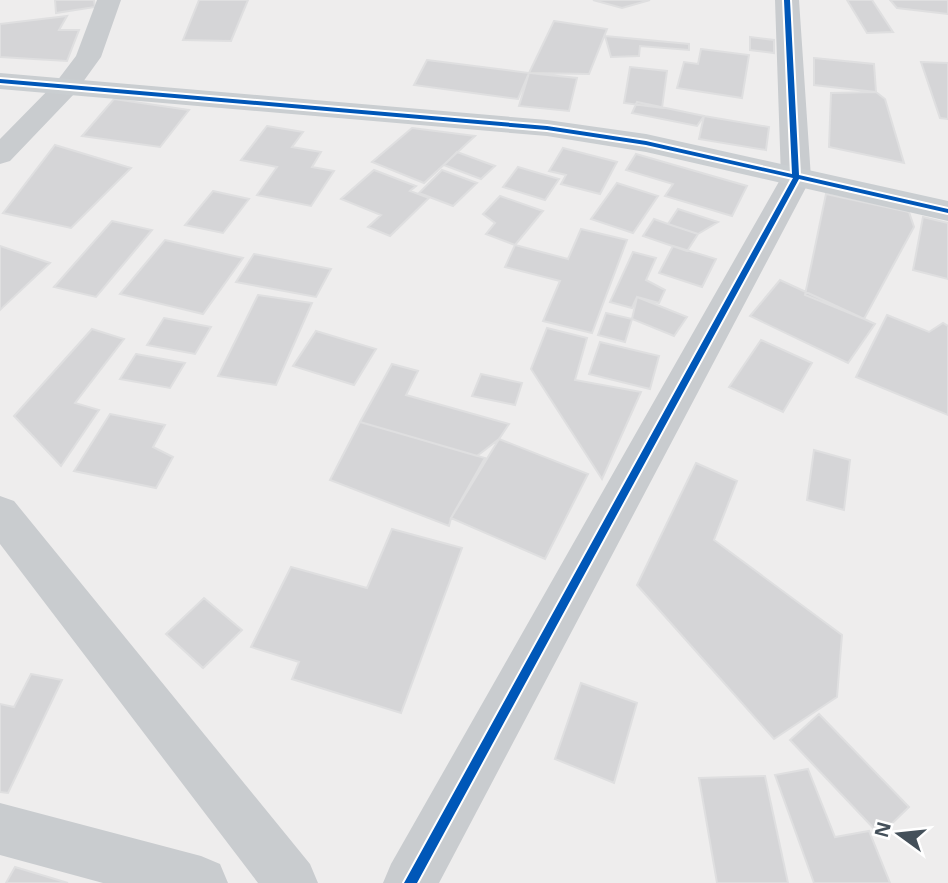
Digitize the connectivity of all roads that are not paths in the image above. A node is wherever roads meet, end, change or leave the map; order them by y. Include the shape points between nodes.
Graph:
1 (109, 0) edge
2 (787, 0) edge
3 (0, 81) edge
4 (66, 87) junction
5 (0, 155) edge
6 (796, 178) junction
7 (948, 211) edge
8 (0, 513) edge
9 (0, 829) edge
10 (201, 883) edge
11 (291, 883) edge
12 (410, 883) edge

1 - 4 street via 88,57
2 - 6 street
3 - 4 street
4 - 5 street
4 - 6 street via 547,128 646,144
6 - 7 street
6 - 12 street
8 - 11 street
9 - 10 street

